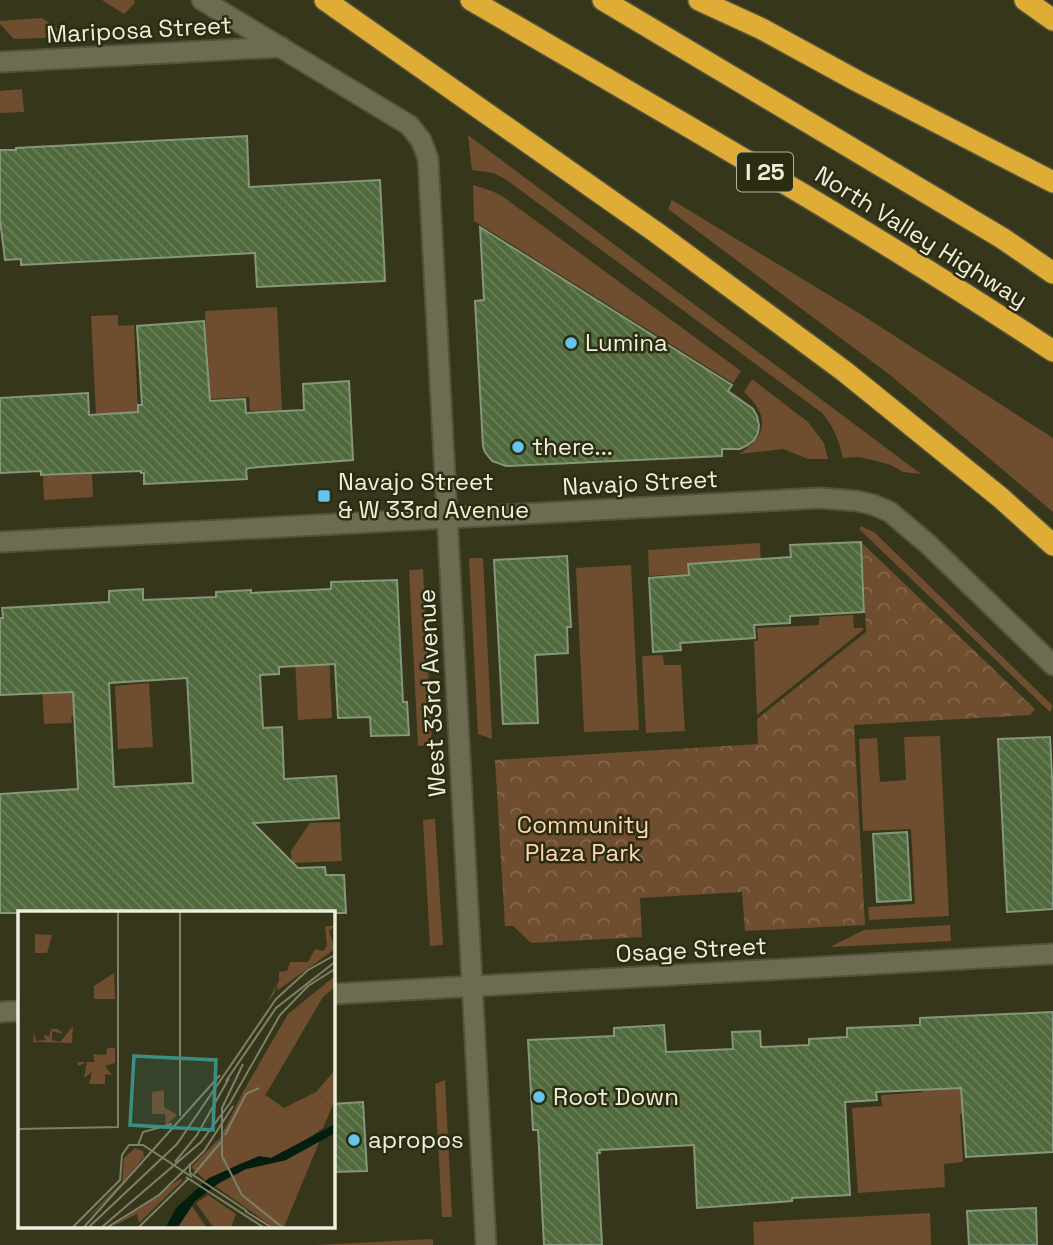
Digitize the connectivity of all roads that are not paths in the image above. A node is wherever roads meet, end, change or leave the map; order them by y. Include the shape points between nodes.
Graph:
1 (202, 0) edge
2 (325, 0) edge
3 (471, 0) edge
4 (603, 0) edge
5 (699, 0) edge
6 (1025, 0) edge
7 (1053, 20) edge
8 (281, 47) junction
9 (0, 62) edge
10 (1053, 182) edge
11 (1053, 272) edge
12 (1053, 351) edge
13 (447, 518) junction
14 (0, 542) edge
15 (1053, 545) edge
16 (1053, 665) edge
17 (1053, 954) edge
18 (472, 986) junction
19 (334, 994) edge
20 (18, 1011) edge
21 (0, 1012) edge
22 (486, 1245) edge

1 - 8 street
2 - 15 highway via 657,233 844,371
3 - 12 highway, North Valley Highway / I 25 via 867,232
4 - 11 highway
5 - 10 highway
6 - 7 highway
8 - 9 street, Mariposa Street
8 - 13 street, West 33rd Avenue via 409,125 428,158
13 - 14 street, Navajo Street
13 - 16 street, Navajo Street via 820,498 874,505 890,512 929,545
13 - 18 street, West 33rd Avenue
17 - 18 street, Osage Street
18 - 19 street, Osage Street
18 - 22 street, West 33rd Avenue
20 - 21 street

